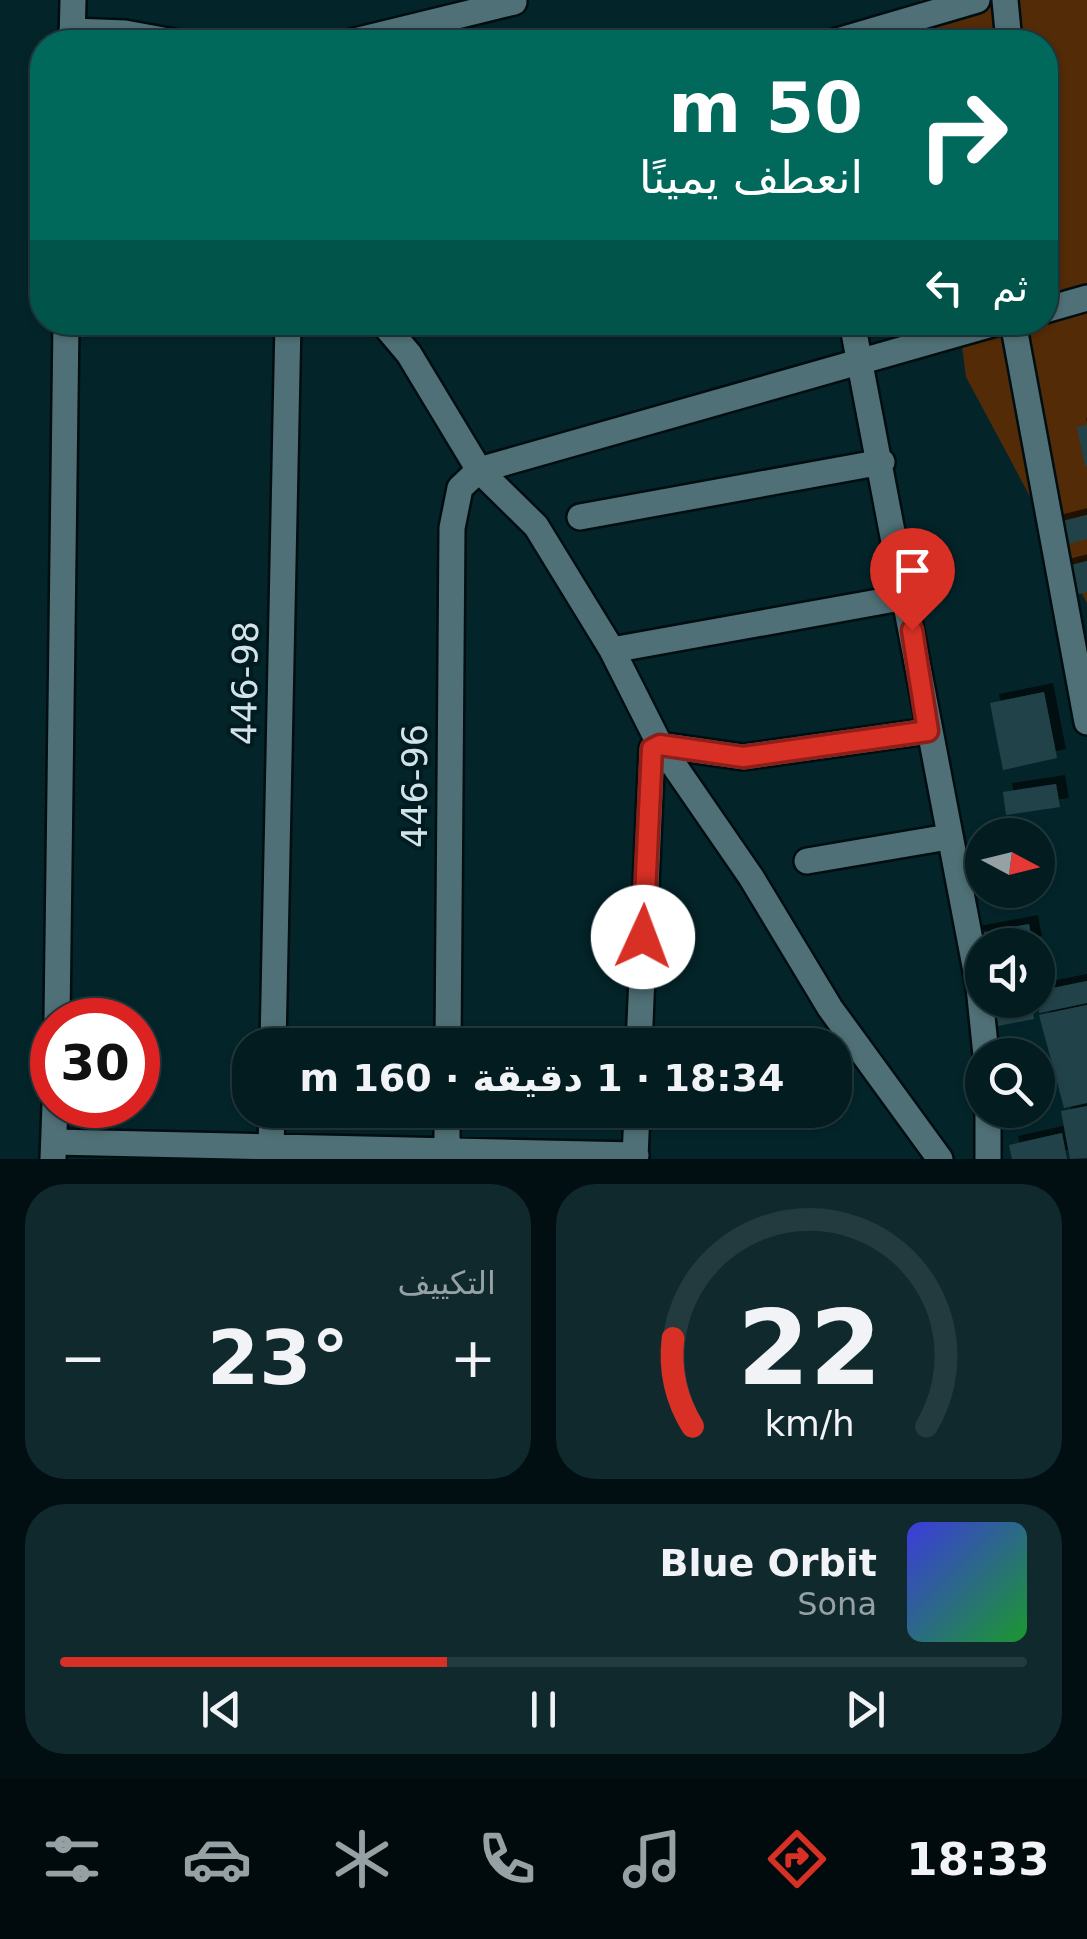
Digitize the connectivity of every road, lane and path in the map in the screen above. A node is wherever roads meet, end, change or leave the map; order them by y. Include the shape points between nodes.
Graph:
1 (73, 0) edge
2 (977, 0) edge
3 (1006, 0) edge
4 (514, 2) dead end
5 (72, 30) edge
6 (400, 30) edge
7 (875, 30) edge
8 (1008, 30) edge
9 (1087, 298) edge
10 (1058, 306) edge
11 (66, 335) edge
12 (288, 335) edge
13 (393, 335) edge
14 (855, 335) edge
15 (952, 335) edge
16 (1015, 335) edge
17 (861, 360) junction
18 (882, 462) junction
19 (479, 470) junction
20 (580, 517) dead end
21 (906, 597) junction
22 (612, 650) junction
23 (1087, 722) edge
24 (928, 731) junction
25 (660, 745) junction
26 (948, 837) junction
27 (806, 862) dead end
28 (57, 998) edge
29 (273, 1028) edge
30 (448, 1028) edge
31 (640, 1028) edge
32 (984, 1038) edge
33 (272, 1128) edge
34 (447, 1128) edge
35 (637, 1128) edge
36 (988, 1128) edge
37 (271, 1147) junction
38 (54, 1150) edge
39 (447, 1151) junction
40 (636, 1157) edge
41 (940, 1159) edge
42 (988, 1159) edge

1 - 5 street
2 - 7 street
3 - 8 street
4 - 6 street
9 - 10 street
11 - 28 street
12 - 29 street, 446-98
13 - 19 street
14 - 17 street
15 - 17 street
16 - 23 street
17 - 18 street
17 - 19 street
18 - 20 street
18 - 21 street
19 - 22 street via 536,526
19 - 30 street, 446-96 via 460,488 452,528
21 - 22 street
21 - 24 street
22 - 25 street
24 - 25 street via 743,757
24 - 26 street
25 - 31 street via 648,757
25 - 41 street via 752,877 830,1008
26 - 27 street
26 - 32 street
33 - 37 street
34 - 39 street
35 - 40 street
36 - 42 street
37 - 38 street
37 - 39 street
39 - 40 street

